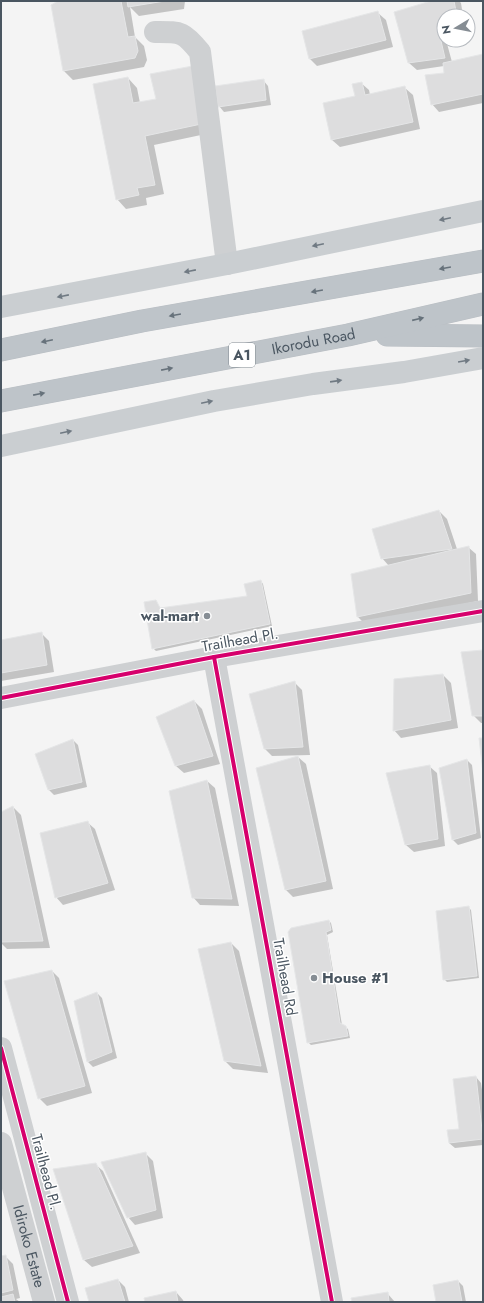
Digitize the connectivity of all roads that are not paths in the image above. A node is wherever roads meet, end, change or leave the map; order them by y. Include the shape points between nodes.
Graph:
1 (155, 32) dead end
2 (483, 211) edge
3 (483, 261) edge
4 (227, 264) junction
5 (483, 304) edge
6 (1, 307) edge
7 (348, 334) junction
8 (483, 336) edge
9 (1, 350) edge
10 (483, 358) edge
11 (1, 401) edge
12 (1, 446) edge
13 (483, 611) edge
14 (214, 657) junction
15 (1, 698) edge
16 (1, 1048) edge
17 (1, 1143) edge
18 (44, 1302) edge
19 (68, 1302) edge
20 (332, 1302) edge

1 - 4 street via 178,32 189,39 200,52
2 -> 4 main road
3 -> 9 highway via 142,321
4 -> 6 main road
7 -> 5 highway, Ikorodu Road / A1
7 - 8 highway
11 -> 7 highway, Ikorodu Road / A1
12 -> 10 main road via 214,401
13 - 14 street, Trailhead Pl.
14 - 15 street, Trailhead Pl.
14 - 20 street, Trailhead Rd
16 - 19 street, Trailhead Pl.
17 - 18 street, Idiroko Estate

